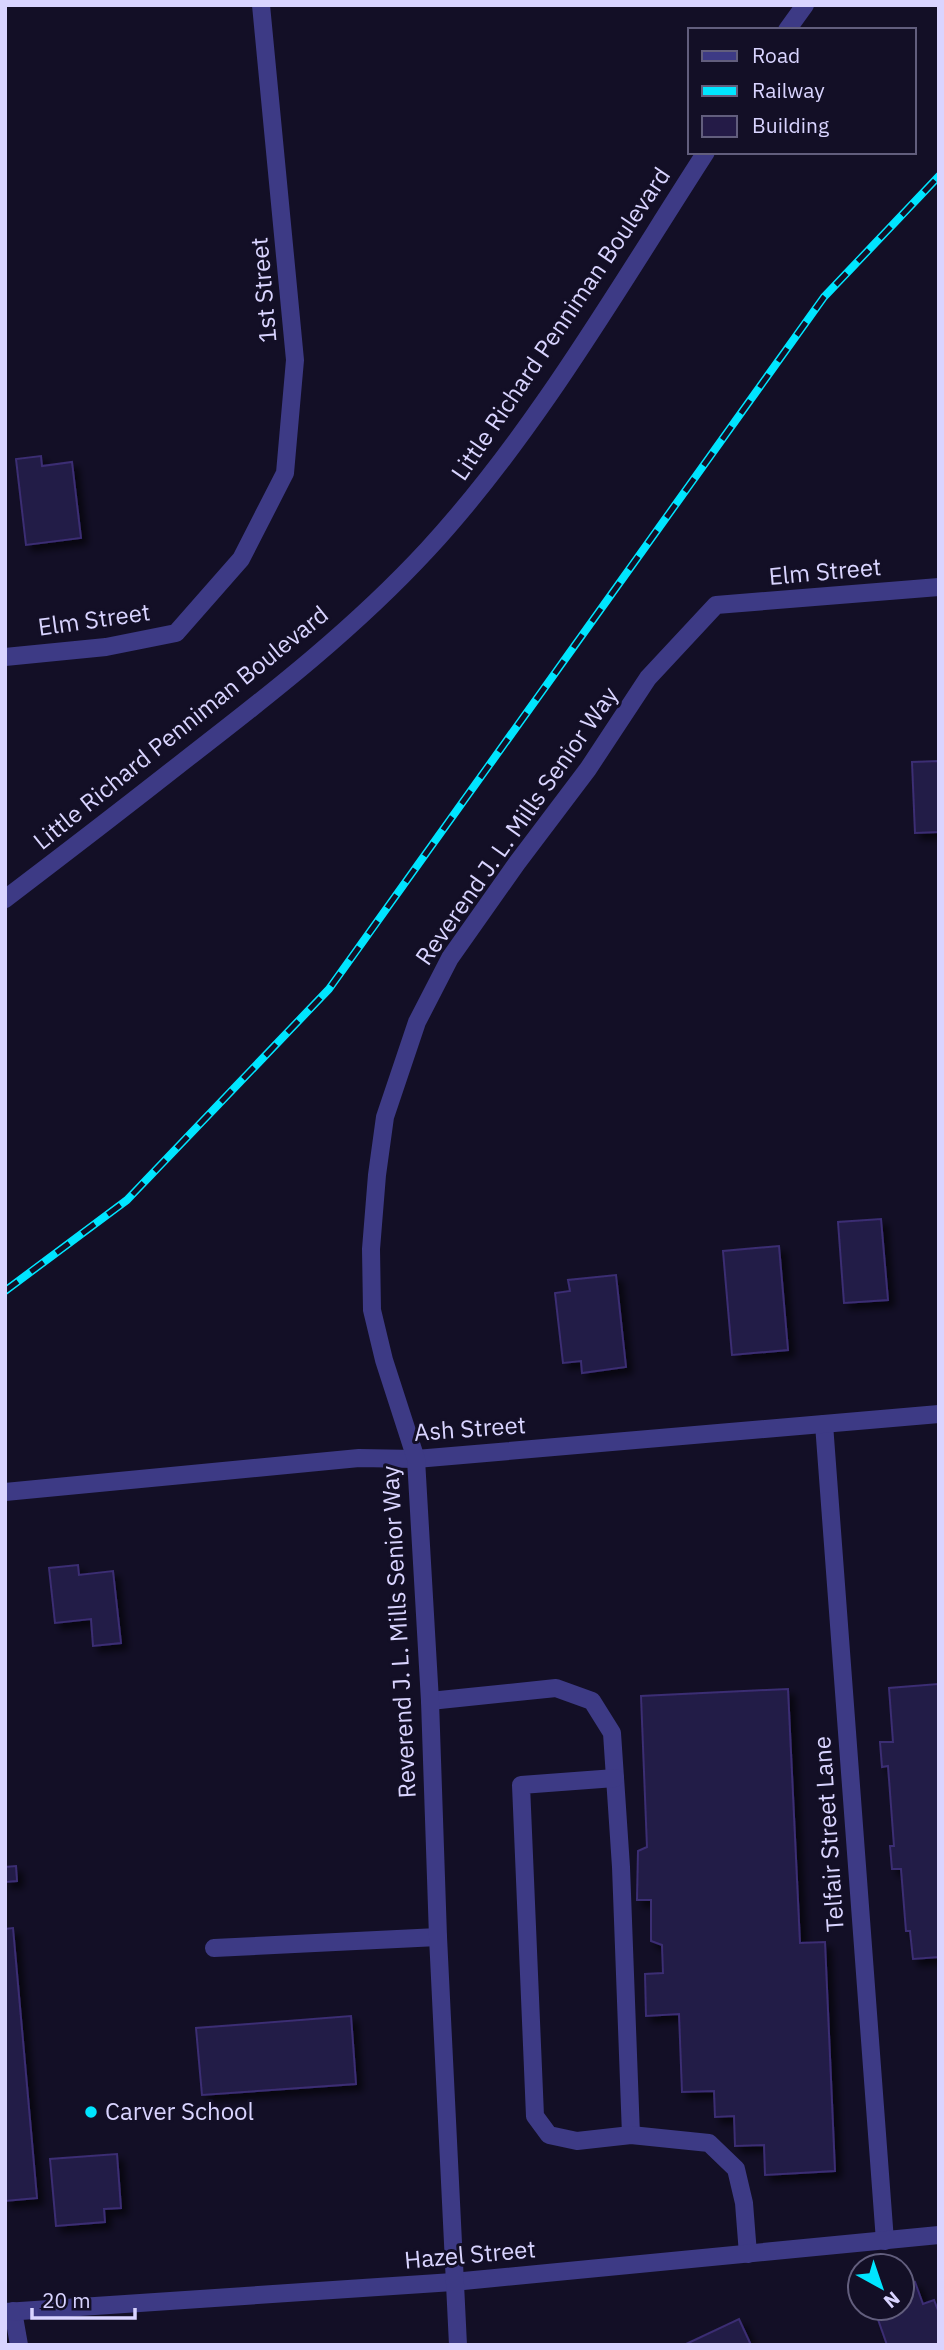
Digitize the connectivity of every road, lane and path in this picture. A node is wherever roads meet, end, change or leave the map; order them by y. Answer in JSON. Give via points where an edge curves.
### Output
{"nodes":[{"id":1,"x":261,"y":5,"type":"edge"},
{"id":2,"x":805,"y":5,"type":"edge"},
{"id":3,"x":788,"y":28,"type":"edge"},
{"id":4,"x":705,"y":154,"type":"edge"},
{"id":5,"x":241,"y":559,"type":"joint"},
{"id":6,"x":939,"y":587,"type":"edge"},
{"id":7,"x":716,"y":606,"type":"joint"},
{"id":8,"x":5,"y":657,"type":"edge"},
{"id":9,"x":5,"y":899,"type":"edge"},
{"id":10,"x":939,"y":1414,"type":"edge"},
{"id":11,"x":824,"y":1424,"type":"junction"},
{"id":12,"x":416,"y":1459,"type":"junction"},
{"id":13,"x":5,"y":1492,"type":"edge"},
{"id":14,"x":430,"y":1701,"type":"junction"},
{"id":15,"x":615,"y":1778,"type":"junction"},
{"id":16,"x":438,"y":1937,"type":"junction"},
{"id":17,"x":214,"y":1948,"type":"dead end"},
{"id":18,"x":631,"y":2135,"type":"junction"},
{"id":19,"x":939,"y":2235,"type":"edge"},
{"id":20,"x":885,"y":2241,"type":"junction"},
{"id":21,"x":748,"y":2254,"type":"junction"},
{"id":22,"x":453,"y":2282,"type":"junction"},
{"id":23,"x":9,"y":2311,"type":"edge"},
{"id":24,"x":19,"y":2345,"type":"edge"},
{"id":25,"x":458,"y":2345,"type":"edge"}],
"edges":[{"from":1,"to":5,"type":"street","name":"1st Street","via":[[295,360],[285,473]]},
{"from":2,"to":3,"type":"street"},
{"from":4,"to":9,"type":"street","name":"Little Richard Penniman Boulevard","via":[[552,390],[472,499],[426,551],[332,642],[255,707]]},
{"from":5,"to":8,"type":"street","name":"Elm Street","via":[[176,633],[106,647]]},
{"from":6,"to":7,"type":"street","name":"Elm Street"},
{"from":7,"to":12,"type":"street","name":"Reverend J. L. Mills Senior Way","via":[[648,678],[588,769],[450,958],[417,1022],[385,1117],[371,1249],[372,1310]]},
{"from":10,"to":11,"type":"street","name":"Ash Street"},
{"from":11,"to":12,"type":"street","name":"Ash Street"},
{"from":11,"to":20,"type":"street","name":"Telfair Street Lane"},
{"from":12,"to":13,"type":"street","name":"Ash Street","via":[[359,1458]]},
{"from":12,"to":14,"type":"street","name":"Reverend J. L. Mills Senior Way"},
{"from":14,"to":15,"type":"street","via":[[556,1688],[592,1700],[612,1733]]},
{"from":14,"to":16,"type":"street","name":"Reverend J. L. Mills Senior Way"},
{"from":15,"to":18,"type":"street"},
{"from":15,"to":18,"type":"street","via":[[521,1785],[535,2116],[549,2136],[577,2141]]},
{"from":16,"to":17,"type":"street"},
{"from":16,"to":22,"type":"street","name":"Reverend J. L. Mills Senior Way"},
{"from":18,"to":21,"type":"street","via":[[709,2143],[736,2169]]},
{"from":19,"to":20,"type":"street","name":"Hazel Street"},
{"from":20,"to":21,"type":"street","name":"Hazel Street"},
{"from":21,"to":22,"type":"street","name":"Hazel Street"},
{"from":22,"to":23,"type":"street","name":"Hazel Street"},
{"from":22,"to":25,"type":"street","name":"Reverend J. L. Mills Senior Way"},
{"from":23,"to":24,"type":"street"}]}
